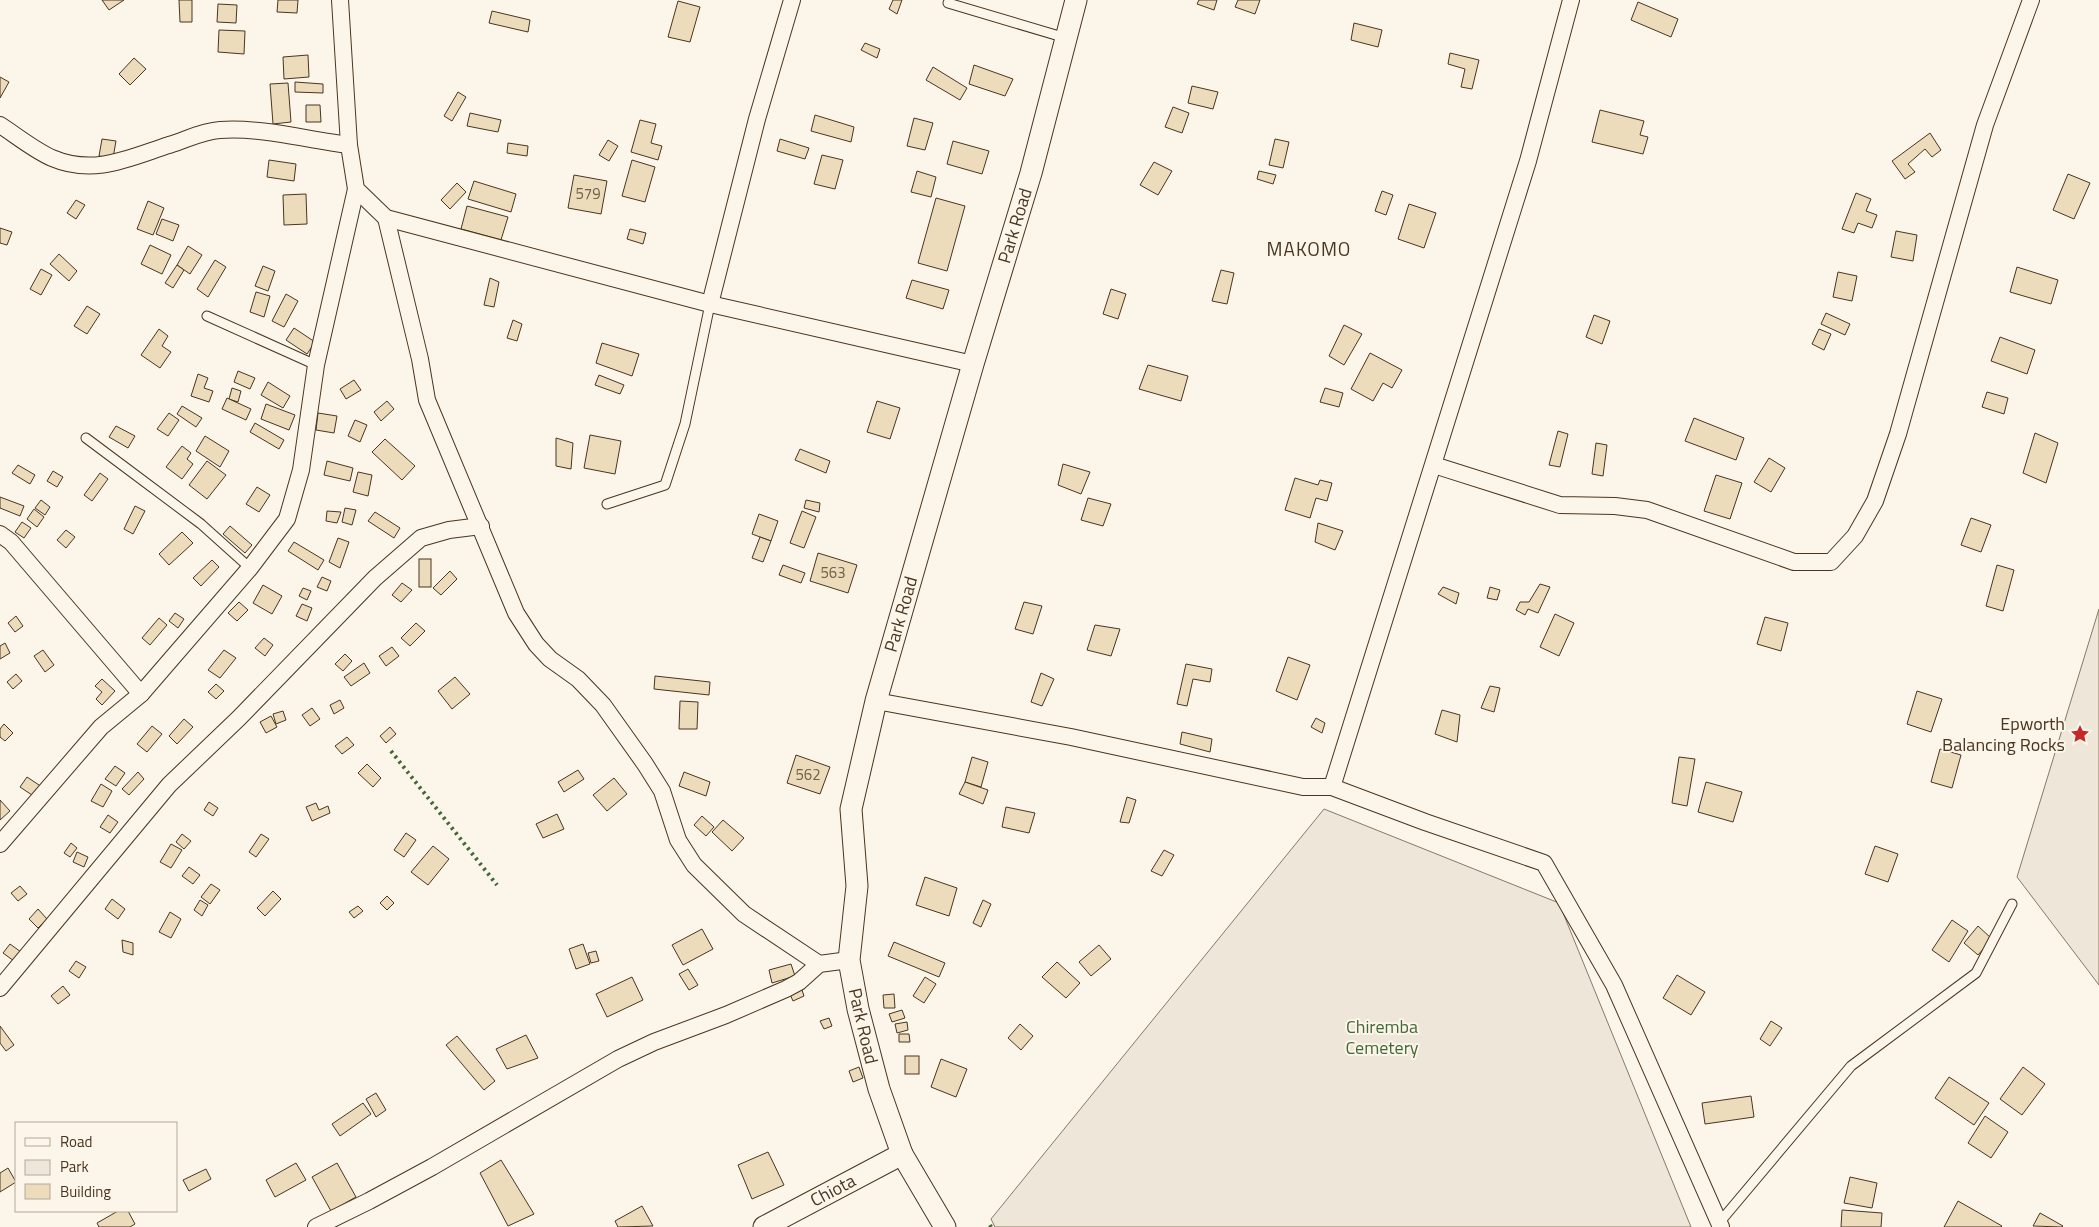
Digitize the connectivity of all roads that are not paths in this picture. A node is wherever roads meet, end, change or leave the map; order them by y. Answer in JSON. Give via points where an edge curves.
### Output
{"nodes":[{"id":1,"x":340,"y":0,"type":"edge"},
{"id":2,"x":792,"y":0,"type":"edge"},
{"id":3,"x":1076,"y":0,"type":"edge"},
{"id":4,"x":1571,"y":0,"type":"edge"},
{"id":5,"x":2031,"y":0,"type":"edge"},
{"id":6,"x":948,"y":3,"type":"dead end"},
{"id":7,"x":1066,"y":38,"type":"junction"},
{"id":8,"x":0,"y":125,"type":"edge"},
{"id":9,"x":349,"y":144,"type":"junction"},
{"id":10,"x":356,"y":189,"type":"junction"},
{"id":11,"x":386,"y":218,"type":"junction"},
{"id":12,"x":710,"y":304,"type":"junction"},
{"id":13,"x":207,"y":316,"type":"dead end"},
{"id":14,"x":973,"y":364,"type":"junction"},
{"id":15,"x":316,"y":365,"type":"junction"},
{"id":16,"x":86,"y":438,"type":"dead end"},
{"id":17,"x":1434,"y":465,"type":"junction"},
{"id":18,"x":607,"y":504,"type":"dead end"},
{"id":19,"x":481,"y":526,"type":"junction"},
{"id":20,"x":0,"y":534,"type":"edge"},
{"id":21,"x":250,"y":568,"type":"junction"},
{"id":22,"x":142,"y":694,"type":"junction"},
{"id":23,"x":876,"y":701,"type":"junction"},
{"id":24,"x":1332,"y":787,"type":"junction"},
{"id":25,"x":0,"y":844,"type":"edge"},
{"id":26,"x":2012,"y":904,"type":"dead end"},
{"id":27,"x":849,"y":960,"type":"junction"},
{"id":28,"x":819,"y":964,"type":"junction"},
{"id":29,"x":0,"y":988,"type":"edge"},
{"id":30,"x":902,"y":1154,"type":"junction"},
{"id":31,"x":1720,"y":1225,"type":"edge"},
{"id":32,"x":316,"y":1227,"type":"edge"},
{"id":33,"x":764,"y":1227,"type":"edge"},
{"id":34,"x":946,"y":1227,"type":"edge"}],
"edges":[{"from":1,"to":9,"type":"street"},
{"from":2,"to":12,"type":"street"},
{"from":3,"to":7,"type":"street","name":"Park Road"},
{"from":4,"to":17,"type":"street","via":[[1528,161]]},
{"from":5,"to":17,"type":"street","via":[[1985,125],[1898,434],[1875,501],[1855,536],[1831,562],[1794,562],[1647,510],[1550,503]]},
{"from":6,"to":7,"type":"lane"},
{"from":7,"to":14,"type":"street","name":"Park Road"},
{"from":8,"to":9,"type":"street","via":[[51,157],[92,167],[110,165],[218,130],[245,130]]},
{"from":9,"to":10,"type":"street"},
{"from":10,"to":11,"type":"street"},
{"from":10,"to":15,"type":"street"},
{"from":11,"to":12,"type":"street"},
{"from":11,"to":19,"type":"street","via":[[427,400]]},
{"from":12,"to":14,"type":"street"},
{"from":12,"to":18,"type":"lane","via":[[685,424],[665,485]]},
{"from":13,"to":15,"type":"lane"},
{"from":14,"to":23,"type":"street","name":"Park Road"},
{"from":15,"to":21,"type":"street","via":[[301,470],[287,519]]},
{"from":16,"to":21,"type":"lane","via":[[201,524]]},
{"from":17,"to":24,"type":"street"},
{"from":19,"to":28,"type":"street","via":[[516,613],[550,659],[578,679],[603,705],[645,764],[662,791],[678,840],[694,865],[744,914]]},
{"from":19,"to":29,"type":"street","via":[[421,538],[375,578],[169,785]]},
{"from":20,"to":22,"type":"street","via":[[11,542]]},
{"from":21,"to":22,"type":"street"},
{"from":22,"to":25,"type":"street","via":[[101,727]]},
{"from":23,"to":24,"type":"street","via":[[1071,737],[1303,787]]},
{"from":23,"to":27,"type":"street","name":"Park Road","via":[[851,809],[857,886]]},
{"from":24,"to":31,"type":"street","via":[[1544,862],[1614,985]]},
{"from":26,"to":31,"type":"lane","via":[[1976,973],[1851,1066]]},
{"from":27,"to":28,"type":"street"},
{"from":27,"to":30,"type":"street","name":"Park Road","via":[[879,1089]]},
{"from":28,"to":32,"type":"street","via":[[800,982],[786,989],[618,1059],[424,1171]]},
{"from":30,"to":33,"type":"street","name":"Chiota"},
{"from":30,"to":34,"type":"street","name":"Park Road"}]}
